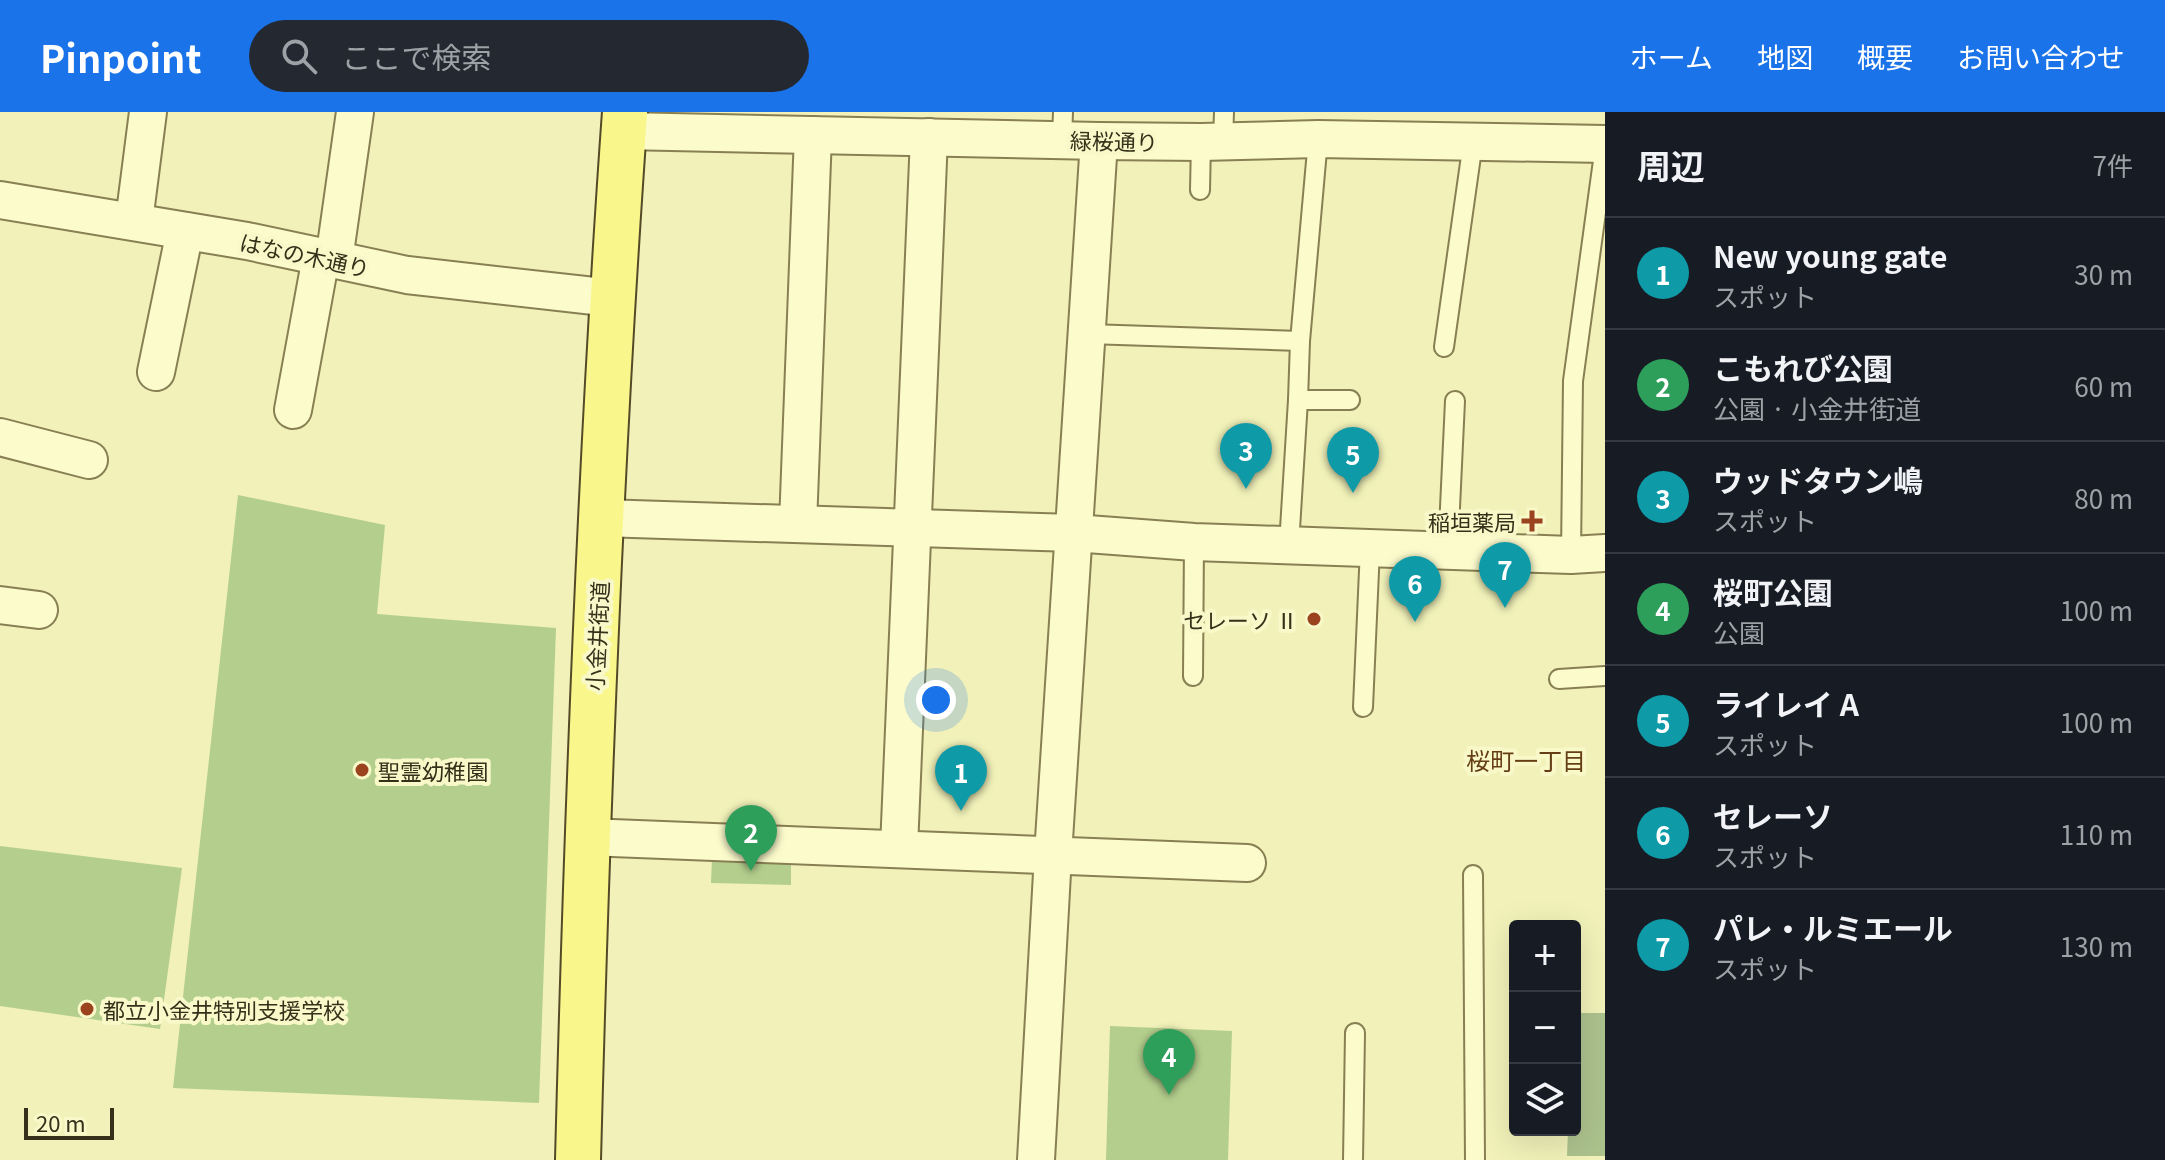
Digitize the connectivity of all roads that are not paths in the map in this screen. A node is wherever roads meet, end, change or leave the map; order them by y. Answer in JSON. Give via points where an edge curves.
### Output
{"nodes":[{"id":1,"x":148,"y":112,"type":"edge"},
{"id":2,"x":355,"y":112,"type":"edge"},
{"id":3,"x":624,"y":122,"type":"edge"},
{"id":4,"x":1062,"y":125,"type":"edge"},
{"id":5,"x":1216,"y":131,"type":"edge"},
{"id":6,"x":813,"y":135,"type":"junction"},
{"id":7,"x":929,"y":137,"type":"junction"},
{"id":8,"x":1318,"y":139,"type":"junction"},
{"id":9,"x":1099,"y":141,"type":"junction"},
{"id":10,"x":1473,"y":142,"type":"junction"},
{"id":11,"x":1605,"y":145,"type":"edge"},
{"id":12,"x":1200,"y":190,"type":"dead end"},
{"id":13,"x":0,"y":200,"type":"edge"},
{"id":14,"x":134,"y":221,"type":"junction"},
{"id":15,"x":185,"y":231,"type":"junction"},
{"id":16,"x":328,"y":258,"type":"junction"},
{"id":17,"x":612,"y":298,"type":"junction"},
{"id":18,"x":1088,"y":334,"type":"junction"},
{"id":19,"x":1300,"y":341,"type":"junction"},
{"id":20,"x":1444,"y":347,"type":"dead end"},
{"id":21,"x":156,"y":372,"type":"dead end"},
{"id":22,"x":1298,"y":400,"type":"junction"},
{"id":23,"x":1350,"y":400,"type":"dead end"},
{"id":24,"x":1455,"y":401,"type":"dead end"},
{"id":25,"x":293,"y":410,"type":"dead end"},
{"id":26,"x":0,"y":437,"type":"edge"},
{"id":27,"x":89,"y":460,"type":"dead end"},
{"id":28,"x":602,"y":518,"type":"junction"},
{"id":29,"x":798,"y":524,"type":"junction"},
{"id":30,"x":911,"y":529,"type":"junction"},
{"id":31,"x":1074,"y":533,"type":"junction"},
{"id":32,"x":1194,"y":542,"type":"junction"},
{"id":33,"x":1289,"y":545,"type":"junction"},
{"id":34,"x":1370,"y":548,"type":"junction"},
{"id":35,"x":1448,"y":550,"type":"junction"},
{"id":36,"x":1588,"y":554,"type":"edge"},
{"id":37,"x":0,"y":605,"type":"edge"},
{"id":38,"x":39,"y":610,"type":"dead end"},
{"id":39,"x":1193,"y":676,"type":"dead end"},
{"id":40,"x":1605,"y":676,"type":"edge"},
{"id":41,"x":1559,"y":679,"type":"dead end"},
{"id":42,"x":1363,"y":707,"type":"dead end"},
{"id":43,"x":587,"y":837,"type":"junction"},
{"id":44,"x":899,"y":848,"type":"junction"},
{"id":45,"x":1053,"y":855,"type":"junction"},
{"id":46,"x":1227,"y":868,"type":"dead end"},
{"id":47,"x":1473,"y":875,"type":"dead end"},
{"id":48,"x":1355,"y":1033,"type":"dead end"},
{"id":49,"x":578,"y":1160,"type":"edge"},
{"id":50,"x":1036,"y":1160,"type":"edge"},
{"id":51,"x":1353,"y":1160,"type":"edge"},
{"id":52,"x":1475,"y":1160,"type":"edge"}],
"edges":[{"from":1,"to":14,"type":"street"},
{"from":2,"to":16,"type":"street"},
{"from":3,"to":6,"type":"street","name":"緑桜通り"},
{"from":3,"to":17,"type":"main road","name":"小金井街道"},
{"from":4,"to":7,"type":"street","name":"緑桜通り"},
{"from":4,"to":9,"type":"street","name":"緑桜通り"},
{"from":5,"to":8,"type":"street","name":"緑桜通り"},
{"from":5,"to":9,"type":"street","name":"緑桜通り"},
{"from":5,"to":12,"type":"lane"},
{"from":6,"to":7,"type":"street","name":"緑桜通り","via":[[884,129]]},
{"from":6,"to":29,"type":"street"},
{"from":7,"to":30,"type":"street"},
{"from":8,"to":10,"type":"street","name":"緑桜通り"},
{"from":8,"to":19,"type":"lane"},
{"from":9,"to":18,"type":"street"},
{"from":10,"to":11,"type":"street","name":"緑桜通り"},
{"from":10,"to":20,"type":"lane"},
{"from":11,"to":36,"type":"lane","via":[[1573,381]]},
{"from":13,"to":14,"type":"street","name":"はなの木通り"},
{"from":14,"to":15,"type":"street","name":"はなの木通り"},
{"from":15,"to":16,"type":"street","name":"はなの木通り"},
{"from":15,"to":21,"type":"street"},
{"from":16,"to":17,"type":"street","name":"はなの木通り","via":[[407,275]]},
{"from":16,"to":25,"type":"street"},
{"from":17,"to":28,"type":"main road","name":"小金井街道"},
{"from":18,"to":19,"type":"lane"},
{"from":18,"to":31,"type":"street"},
{"from":19,"to":22,"type":"lane"},
{"from":22,"to":23,"type":"lane"},
{"from":22,"to":33,"type":"lane"},
{"from":24,"to":35,"type":"lane"},
{"from":26,"to":27,"type":"street"},
{"from":28,"to":29,"type":"street"},
{"from":28,"to":43,"type":"main road","name":"小金井街道"},
{"from":29,"to":30,"type":"street"},
{"from":30,"to":31,"type":"street"},
{"from":30,"to":44,"type":"street"},
{"from":31,"to":32,"type":"street"},
{"from":31,"to":45,"type":"street"},
{"from":32,"to":33,"type":"street"},
{"from":32,"to":39,"type":"lane"},
{"from":33,"to":34,"type":"street"},
{"from":34,"to":35,"type":"street"},
{"from":34,"to":42,"type":"lane"},
{"from":35,"to":36,"type":"street"},
{"from":37,"to":38,"type":"street"},
{"from":40,"to":41,"type":"lane"},
{"from":43,"to":44,"type":"street"},
{"from":43,"to":49,"type":"main road","name":"小金井街道"},
{"from":44,"to":45,"type":"street"},
{"from":45,"to":46,"type":"street"},
{"from":45,"to":50,"type":"street"},
{"from":47,"to":52,"type":"lane"},
{"from":48,"to":51,"type":"lane"}]}
